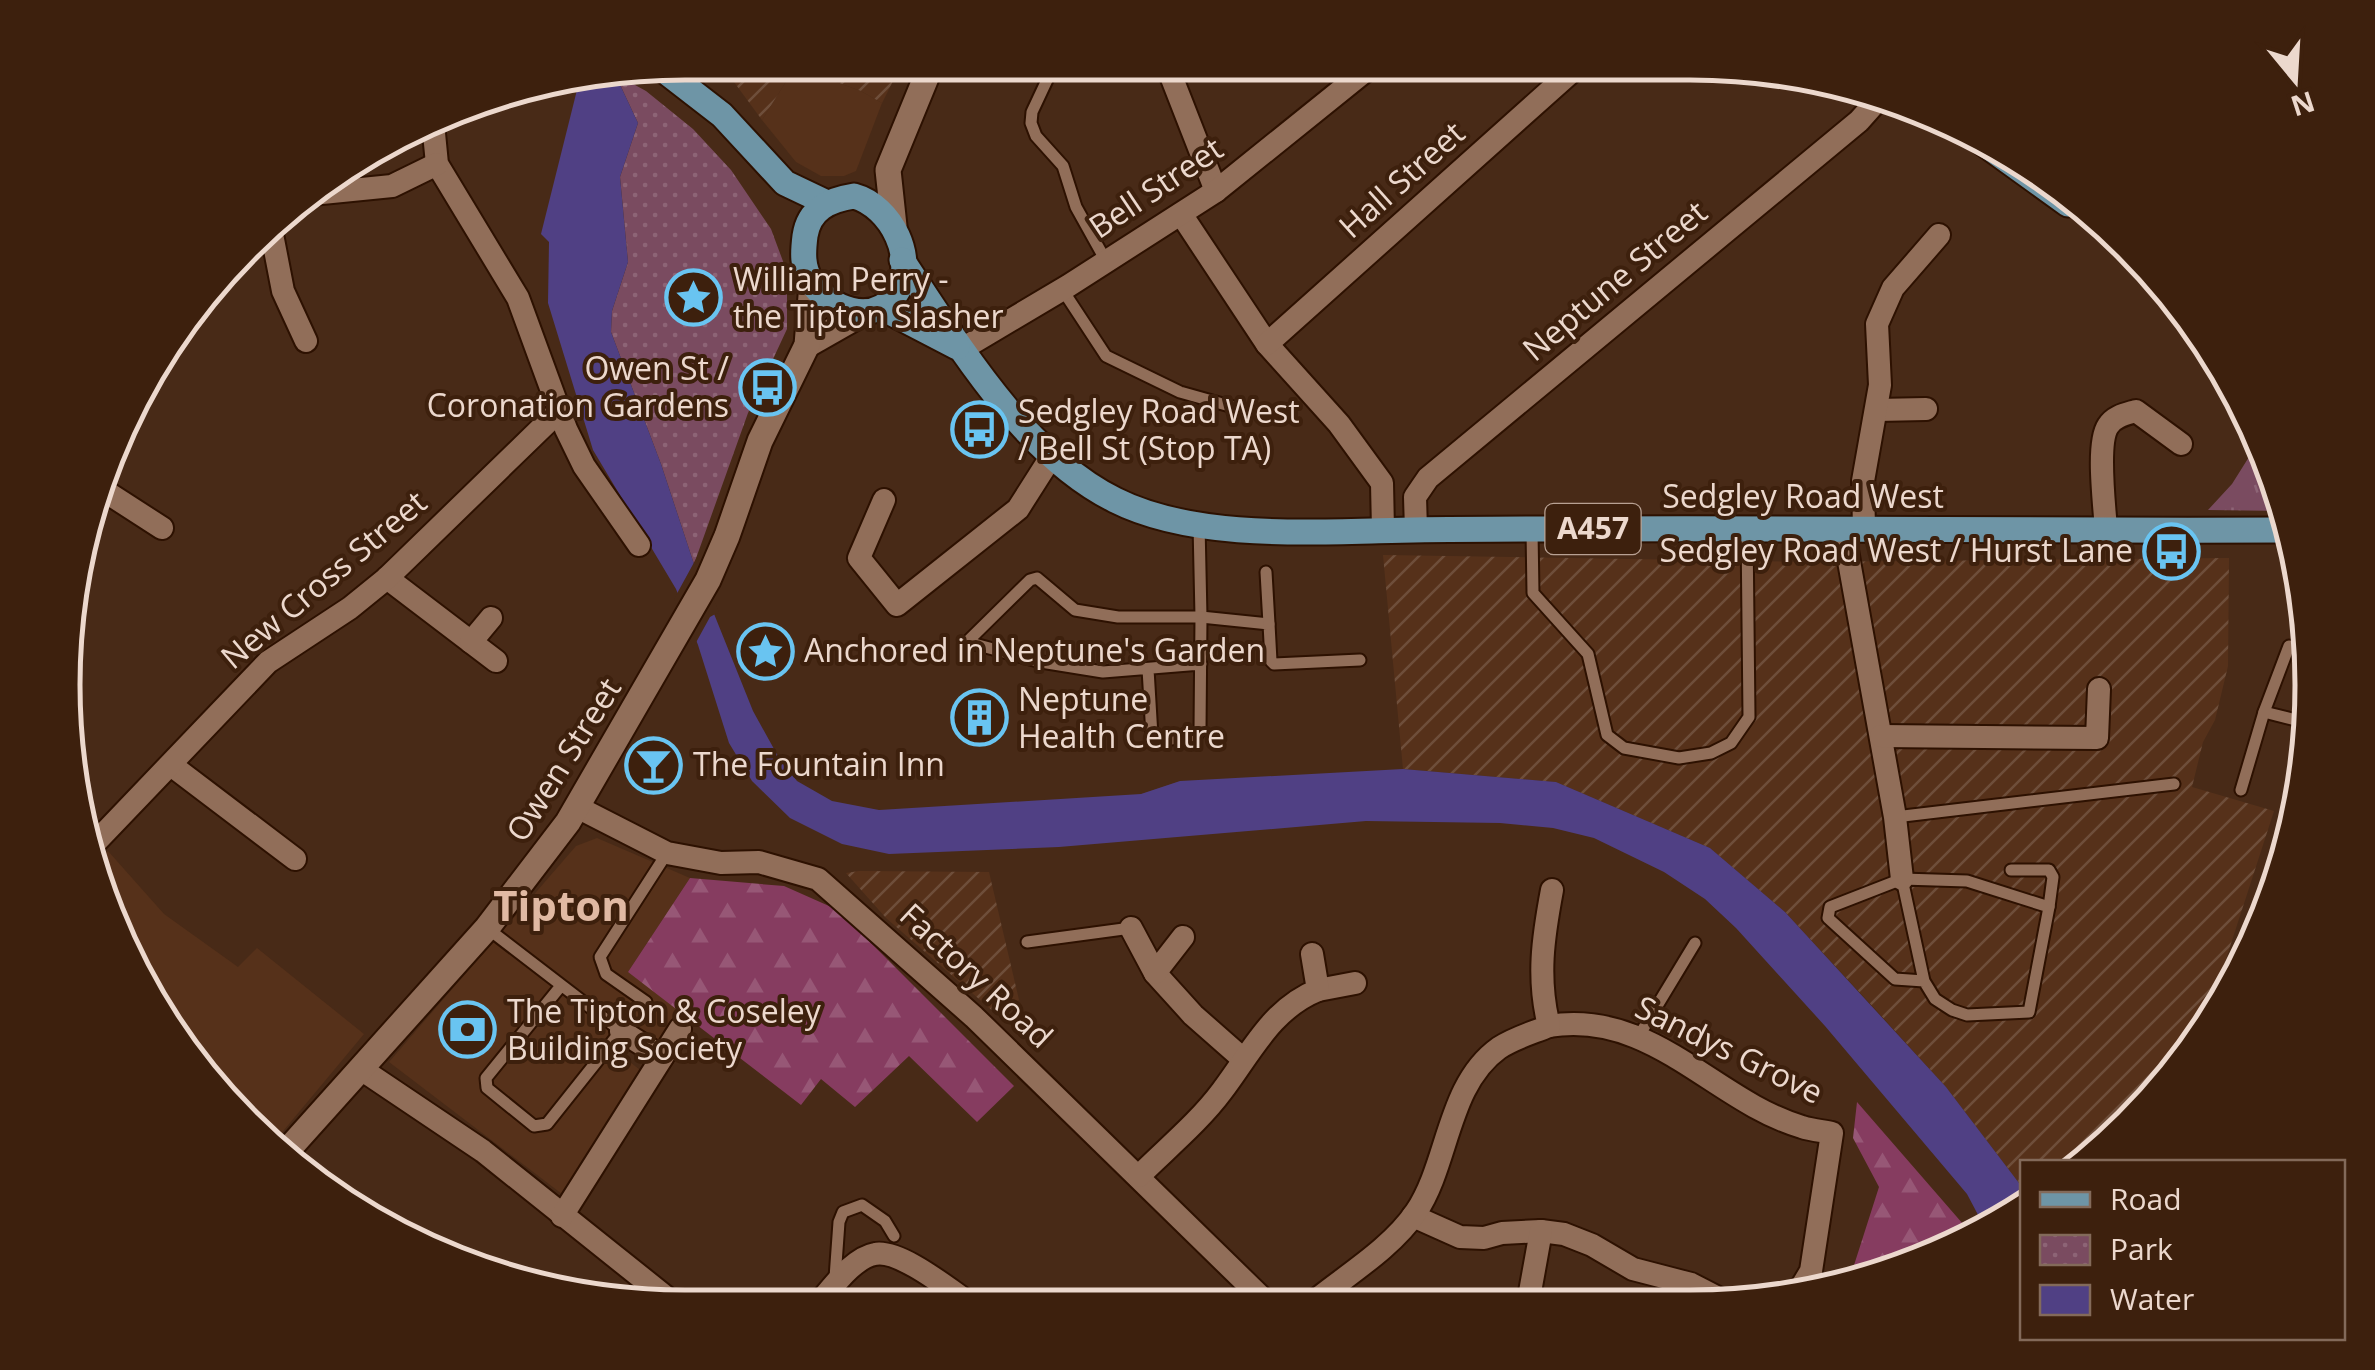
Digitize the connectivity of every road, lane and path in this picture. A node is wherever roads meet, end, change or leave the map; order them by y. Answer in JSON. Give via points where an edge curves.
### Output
{"nodes":[{"id":1,"x":678,"y":80,"type":"edge"},
{"id":2,"x":925,"y":80,"type":"edge"},
{"id":3,"x":1047,"y":80,"type":"edge"},
{"id":4,"x":1173,"y":80,"type":"edge"},
{"id":5,"x":1354,"y":80,"type":"edge"},
{"id":6,"x":1562,"y":80,"type":"edge"},
{"id":7,"x":1871,"y":108,"type":"edge"},
{"id":8,"x":434,"y":134,"type":"edge"},
{"id":9,"x":437,"y":164,"type":"junction"},
{"id":10,"x":888,"y":170,"type":"junction"},
{"id":11,"x":785,"y":182,"type":"junction"},
{"id":12,"x":1216,"y":191,"type":"junction"},
{"id":13,"x":336,"y":192,"type":"edge"},
{"id":14,"x":854,"y":196,"type":"junction"},
{"id":15,"x":828,"y":203,"type":"junction"},
{"id":16,"x":1181,"y":214,"type":"junction"},
{"id":17,"x":894,"y":226,"type":"junction"},
{"id":18,"x":1939,"y":235,"type":"dead end"},
{"id":19,"x":273,"y":242,"type":"edge"},
{"id":20,"x":803,"y":254,"type":"junction"},
{"id":21,"x":902,"y":260,"type":"junction"},
{"id":22,"x":1106,"y":261,"type":"junction"},
{"id":23,"x":812,"y":284,"type":"junction"},
{"id":24,"x":1062,"y":290,"type":"junction"},
{"id":25,"x":874,"y":310,"type":"junction"},
{"id":26,"x":306,"y":341,"type":"dead end"},
{"id":27,"x":1267,"y":344,"type":"junction"},
{"id":28,"x":807,"y":345,"type":"junction"},
{"id":29,"x":962,"y":349,"type":"junction"},
{"id":30,"x":1926,"y":409,"type":"dead end"},
{"id":31,"x":560,"y":410,"type":"junction"},
{"id":32,"x":1244,"y":410,"type":"dead end"},
{"id":33,"x":1877,"y":410,"type":"junction"},
{"id":34,"x":2182,"y":444,"type":"dead end"},
{"id":35,"x":1052,"y":456,"type":"junction"},
{"id":36,"x":111,"y":495,"type":"edge"},
{"id":37,"x":884,"y":500,"type":"dead end"},
{"id":38,"x":1200,"y":524,"type":"junction"},
{"id":39,"x":162,"y":528,"type":"dead end"},
{"id":40,"x":1747,"y":528,"type":"junction"},
{"id":41,"x":1854,"y":528,"type":"junction"},
{"id":42,"x":1532,"y":529,"type":"junction"},
{"id":43,"x":1383,"y":530,"type":"junction"},
{"id":44,"x":1416,"y":530,"type":"junction"},
{"id":45,"x":2274,"y":530,"type":"edge"},
{"id":46,"x":2106,"y":531,"type":"junction"},
{"id":47,"x":639,"y":546,"type":"dead end"},
{"id":48,"x":1266,"y":572,"type":"dead end"},
{"id":49,"x":386,"y":578,"type":"junction"},
{"id":50,"x":1201,"y":617,"type":"junction"},
{"id":51,"x":491,"y":618,"type":"dead end"},
{"id":52,"x":1268,"y":624,"type":"junction"},
{"id":53,"x":471,"y":642,"type":"junction"},
{"id":54,"x":2290,"y":646,"type":"dead end"},
{"id":55,"x":1360,"y":660,"type":"dead end"},
{"id":56,"x":496,"y":661,"type":"dead end"},
{"id":57,"x":1201,"y":664,"type":"junction"},
{"id":58,"x":1148,"y":669,"type":"junction"},
{"id":59,"x":2099,"y":690,"type":"dead end"},
{"id":60,"x":2264,"y":712,"type":"junction"},
{"id":61,"x":2294,"y":720,"type":"edge"},
{"id":62,"x":1881,"y":736,"type":"junction"},
{"id":63,"x":171,"y":764,"type":"junction"},
{"id":64,"x":2174,"y":784,"type":"dead end"},
{"id":65,"x":2241,"y":790,"type":"dead end"},
{"id":66,"x":577,"y":806,"type":"junction"},
{"id":67,"x":1895,"y":817,"type":"junction"},
{"id":68,"x":100,"y":838,"type":"edge"},
{"id":69,"x":667,"y":853,"type":"junction"},
{"id":70,"x":295,"y":859,"type":"dead end"},
{"id":71,"x":2011,"y":870,"type":"dead end"},
{"id":72,"x":1902,"y":879,"type":"junction"},
{"id":73,"x":1552,"y":890,"type":"dead end"},
{"id":74,"x":2049,"y":907,"type":"junction"},
{"id":75,"x":487,"y":928,"type":"junction"},
{"id":76,"x":1130,"y":928,"type":"joint"},
{"id":77,"x":1183,"y":937,"type":"dead end"},
{"id":78,"x":1028,"y":942,"type":"dead end"},
{"id":79,"x":1695,"y":944,"type":"dead end"},
{"id":80,"x":1312,"y":954,"type":"dead end"},
{"id":81,"x":1155,"y":973,"type":"junction"},
{"id":82,"x":1924,"y":981,"type":"junction"},
{"id":83,"x":1355,"y":984,"type":"dead end"},
{"id":84,"x":560,"y":986,"type":"junction"},
{"id":85,"x":1318,"y":990,"type":"junction"},
{"id":86,"x":646,"y":1002,"type":"dead end"},
{"id":87,"x":1549,"y":1026,"type":"junction"},
{"id":88,"x":680,"y":1029,"type":"dead end"},
{"id":89,"x":627,"y":1034,"type":"junction"},
{"id":90,"x":1637,"y":1038,"type":"junction"},
{"id":91,"x":662,"y":1057,"type":"junction"},
{"id":92,"x":1243,"y":1059,"type":"junction"},
{"id":93,"x":362,"y":1069,"type":"junction"},
{"id":94,"x":292,"y":1145,"type":"edge"},
{"id":95,"x":1139,"y":1176,"type":"junction"},
{"id":96,"x":562,"y":1216,"type":"junction"},
{"id":97,"x":1413,"y":1216,"type":"junction"},
{"id":98,"x":1542,"y":1231,"type":"junction"},
{"id":99,"x":894,"y":1236,"type":"dead end"},
{"id":100,"x":1807,"y":1278,"type":"edge"},
{"id":101,"x":834,"y":1287,"type":"junction"},
{"id":102,"x":656,"y":1289,"type":"edge"},
{"id":103,"x":831,"y":1290,"type":"edge"},
{"id":104,"x":933,"y":1290,"type":"edge"},
{"id":105,"x":1254,"y":1290,"type":"edge"},
{"id":106,"x":1329,"y":1290,"type":"edge"},
{"id":107,"x":1531,"y":1290,"type":"edge"},
{"id":108,"x":1702,"y":1290,"type":"edge"}],
"edges":[{"from":1,"to":11,"type":"main road","via":[[722,115]]},
{"from":2,"to":10,"type":"main road"},
{"from":3,"to":22,"type":"lane","via":[[1031,124],[1063,166],[1076,207]]},
{"from":4,"to":12,"type":"street"},
{"from":5,"to":12,"type":"street","name":"Bell Street"},
{"from":6,"to":27,"type":"street","name":"Hall Street"},
{"from":7,"to":44,"type":"street","name":"Neptune Street","via":[[1428,478],[1414,497]]},
{"from":8,"to":9,"type":"street"},
{"from":9,"to":13,"type":"street","via":[[392,186]]},
{"from":9,"to":31,"type":"street","via":[[518,298]]},
{"from":10,"to":14,"type":"main road"},
{"from":10,"to":17,"type":"main road"},
{"from":11,"to":15,"type":"main road"},
{"from":11,"to":20,"type":"main road"},
{"from":12,"to":16,"type":"street","name":"Bell Street"},
{"from":14,"to":15,"type":"main road"},
{"from":14,"to":17,"type":"main road","via":[[872,201]]},
{"from":15,"to":20,"type":"main road","via":[[807,225]]},
{"from":16,"to":22,"type":"street","name":"Bell Street"},
{"from":16,"to":27,"type":"street"},
{"from":17,"to":21,"type":"main road","number":"A457"},
{"from":18,"to":33,"type":"street","via":[[1882,307]]},
{"from":19,"to":26,"type":"street","via":[[283,291]]},
{"from":20,"to":23,"type":"main road"},
{"from":21,"to":25,"type":"main road","via":[[896,294]]},
{"from":21,"to":29,"type":"main road","name":"Sedgley Road West","number":"A457"},
{"from":22,"to":24,"type":"street","name":"Bell Street"},
{"from":23,"to":25,"type":"main road","number":"A457","via":[[843,308]]},
{"from":23,"to":28,"type":"main road"},
{"from":24,"to":29,"type":"street","name":"Bell Street"},
{"from":24,"to":32,"type":"lane","via":[[1106,356],[1180,392]]},
{"from":25,"to":28,"type":"main road"},
{"from":25,"to":29,"type":"main road","name":"Sedgley Road West","number":"A457"},
{"from":27,"to":43,"type":"street","via":[[1382,483]]},
{"from":28,"to":66,"type":"main road","name":"Owen Street","via":[[760,441],[708,580]]},
{"from":29,"to":35,"type":"main road","name":"Sedgley Road West","number":"A457"},
{"from":30,"to":33,"type":"street"},
{"from":31,"to":47,"type":"street","via":[[584,466]]},
{"from":31,"to":49,"type":"street","name":"New Cross Street"},
{"from":33,"to":41,"type":"street"},
{"from":34,"to":46,"type":"street","via":[[2136,412],[2108,426]]},
{"from":35,"to":37,"type":"street","via":[[1018,510],[897,604],[860,558]]},
{"from":35,"to":38,"type":"main road","name":"Sedgley Road West","number":"A457","via":[[1118,502]]},
{"from":36,"to":39,"type":"street"},
{"from":38,"to":43,"type":"main road","name":"Sedgley Road West","number":"A457","via":[[1289,532]]},
{"from":38,"to":50,"type":"lane"},
{"from":40,"to":41,"type":"main road","name":"Sedgley Road West","number":"A457"},
{"from":40,"to":42,"type":"main road","name":"Sedgley Road West","number":"A457"},
{"from":40,"to":42,"type":"lane","via":[[1749,716],[1730,742],[1679,758],[1624,748],[1607,736],[1588,654],[1532,593]]},
{"from":41,"to":46,"type":"main road","name":"Sedgley Road West","number":"A457"},
{"from":41,"to":62,"type":"street"},
{"from":42,"to":44,"type":"main road","name":"Sedgley Road West","number":"A457"},
{"from":43,"to":44,"type":"main road","name":"Sedgley Road West","number":"A457"},
{"from":45,"to":46,"type":"main road","name":"Sedgley Road West","number":"A457"},
{"from":48,"to":52,"type":"lane"},
{"from":49,"to":53,"type":"street"},
{"from":49,"to":63,"type":"street","name":"New Cross Street","via":[[268,662]]},
{"from":50,"to":52,"type":"lane"},
{"from":50,"to":57,"type":"lane"},
{"from":50,"to":58,"type":"lane","via":[[1075,610],[1037,578],[967,642],[1088,670]]},
{"from":51,"to":53,"type":"street"},
{"from":52,"to":55,"type":"lane","via":[[1274,664]]},
{"from":53,"to":56,"type":"street"},
{"from":54,"to":60,"type":"lane"},
{"from":57,"to":58,"type":"lane"},
{"from":57,"to":58,"type":"lane","via":[[1200,730],[1192,738],[1152,736]]},
{"from":59,"to":62,"type":"street","via":[[2096,738]]},
{"from":60,"to":61,"type":"lane"},
{"from":60,"to":65,"type":"lane"},
{"from":62,"to":67,"type":"street"},
{"from":63,"to":68,"type":"street","name":"New Cross Street"},
{"from":63,"to":70,"type":"street"},
{"from":64,"to":67,"type":"lane"},
{"from":66,"to":69,"type":"street","name":"Factory Road"},
{"from":66,"to":75,"type":"main road","name":"Owen Street"},
{"from":67,"to":72,"type":"street"},
{"from":69,"to":86,"type":"lane","via":[[600,957],[606,974]]},
{"from":69,"to":95,"type":"street","name":"Factory Road","via":[[759,862],[818,879]]},
{"from":71,"to":74,"type":"lane","via":[[2049,870]]},
{"from":72,"to":74,"type":"lane","via":[[1967,881]]},
{"from":72,"to":82,"type":"lane"},
{"from":72,"to":82,"type":"lane","via":[[1830,907],[1828,918],[1895,979]]},
{"from":73,"to":87,"type":"street","via":[[1540,951]]},
{"from":74,"to":82,"type":"lane","via":[[2029,1012],[1968,1015],[1935,999]]},
{"from":75,"to":84,"type":"lane"},
{"from":75,"to":93,"type":"main road","name":"Owen Street"},
{"from":76,"to":78,"type":"lane"},
{"from":76,"to":81,"type":"street"},
{"from":77,"to":81,"type":"street"},
{"from":79,"to":90,"type":"lane"},
{"from":80,"to":85,"type":"street"},
{"from":81,"to":92,"type":"street"},
{"from":83,"to":85,"type":"street"},
{"from":84,"to":89,"type":"lane"},
{"from":84,"to":89,"type":"lane","via":[[486,1078],[487,1088],[534,1126],[547,1124]]},
{"from":85,"to":92,"type":"street","via":[[1283,1010]]},
{"from":87,"to":90,"type":"street","name":"Sandys Grove","via":[[1590,1025]]},
{"from":87,"to":97,"type":"street","via":[[1497,1049],[1473,1078]]},
{"from":88,"to":91,"type":"street"},
{"from":89,"to":91,"type":"street"},
{"from":90,"to":100,"type":"street","name":"Sandys Grove","via":[[1766,1112],[1832,1132]]},
{"from":91,"to":96,"type":"street"},
{"from":92,"to":95,"type":"street","via":[[1221,1093]]},
{"from":93,"to":94,"type":"main road","name":"Owen Street"},
{"from":93,"to":96,"type":"street"},
{"from":95,"to":105,"type":"street","name":"Factory Road"},
{"from":96,"to":102,"type":"street"},
{"from":97,"to":98,"type":"street","via":[[1460,1236]]},
{"from":97,"to":106,"type":"street"},
{"from":98,"to":107,"type":"street"},
{"from":98,"to":108,"type":"street"},
{"from":99,"to":101,"type":"lane","via":[[875,1211],[862,1205],[843,1212]]},
{"from":101,"to":103,"type":"street"},
{"from":101,"to":104,"type":"street","via":[[873,1254],[893,1254]]}]}
